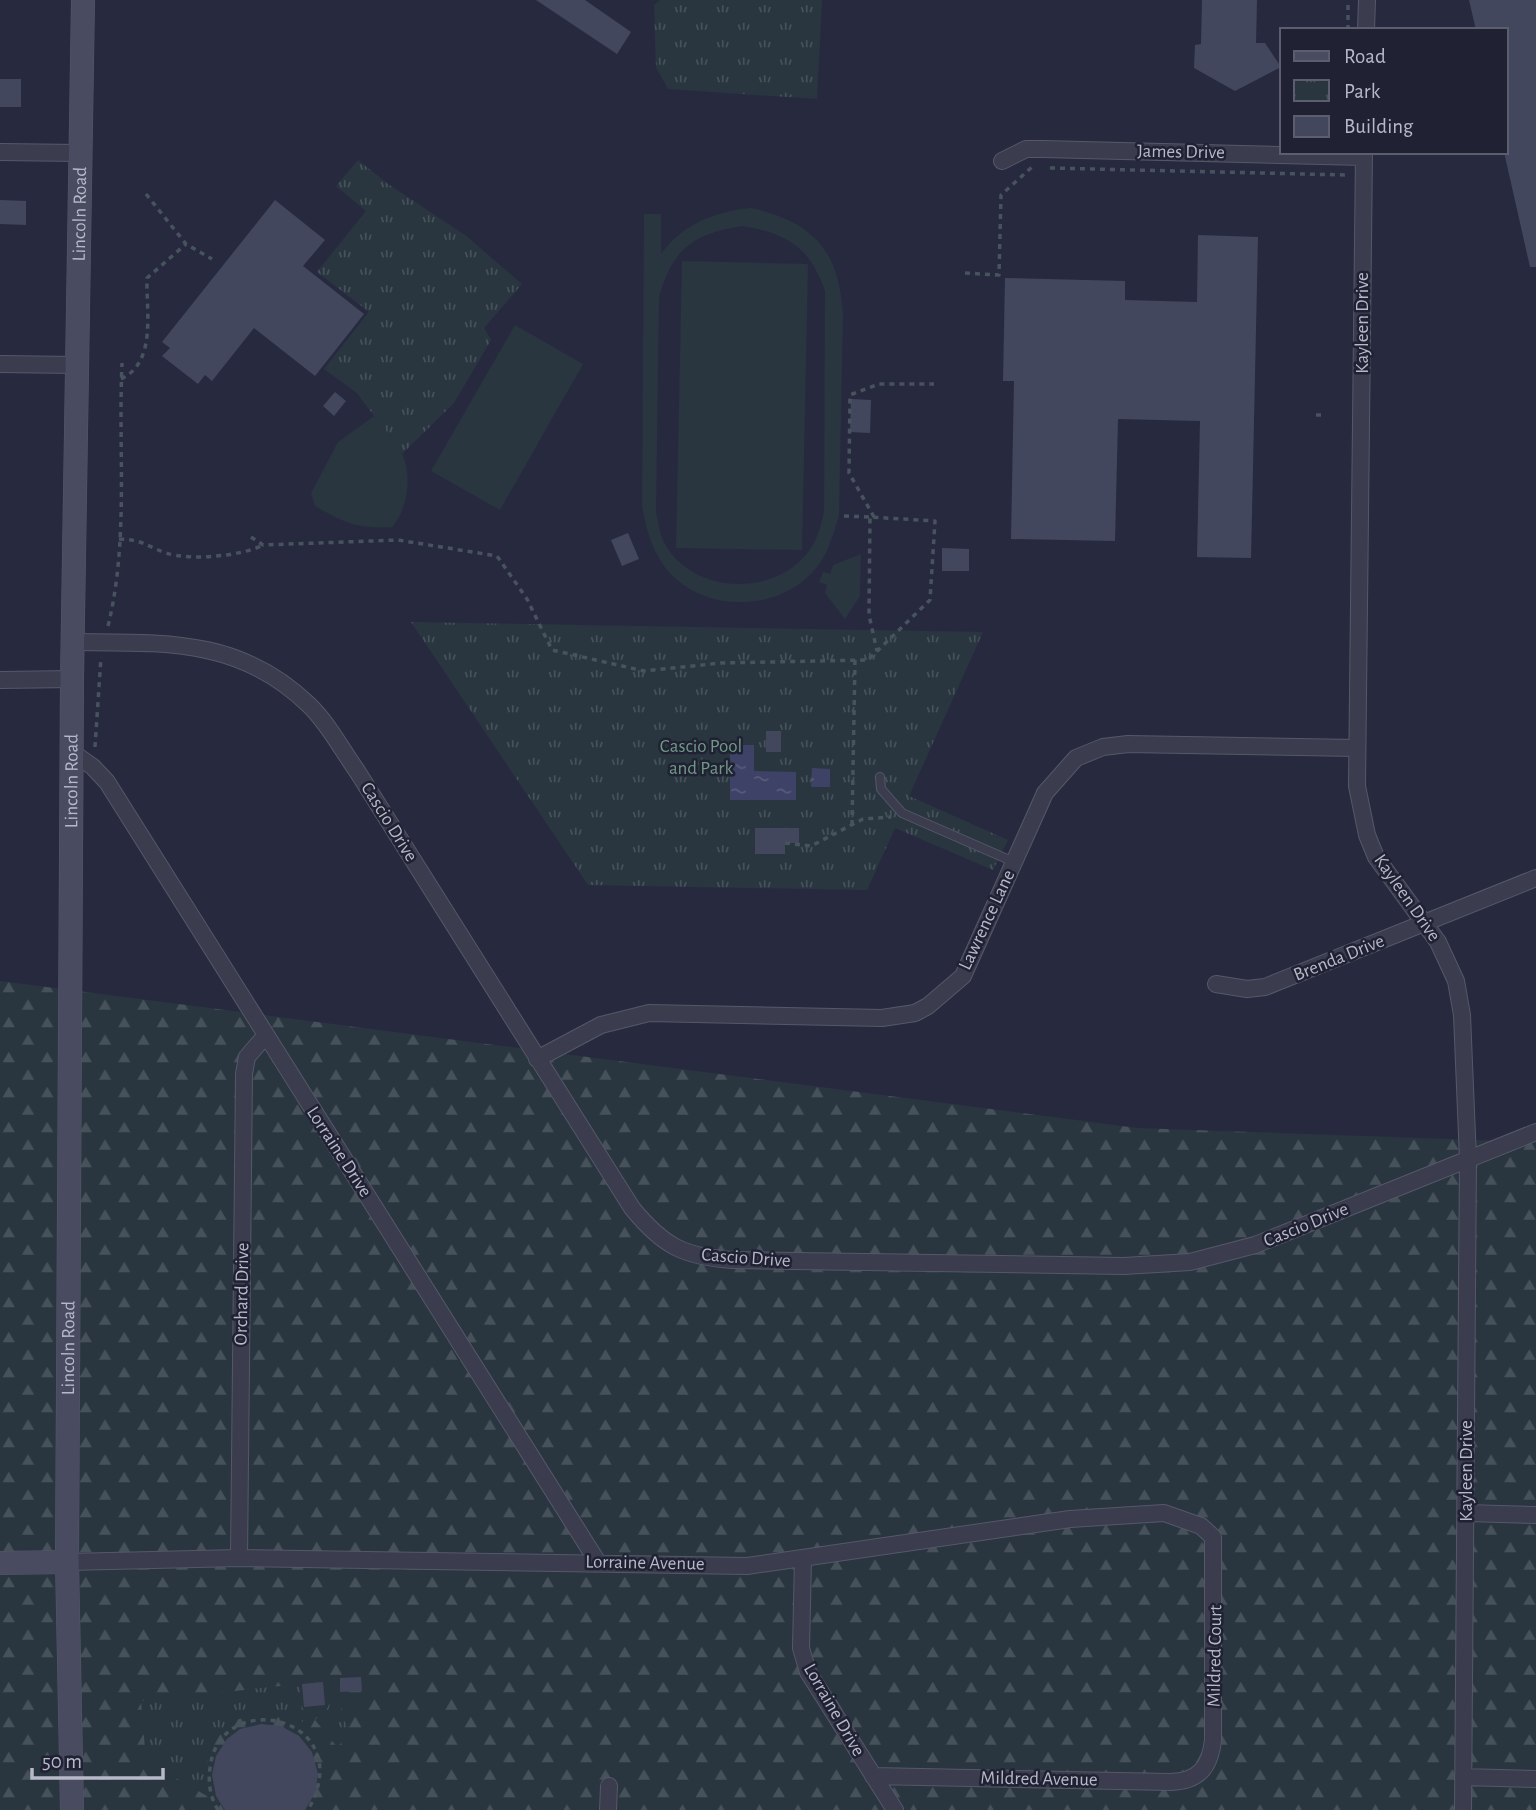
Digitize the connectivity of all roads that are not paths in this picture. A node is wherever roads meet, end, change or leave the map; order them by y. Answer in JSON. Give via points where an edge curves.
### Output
{"nodes":[{"id":1,"x":83,"y":0,"type":"edge"},
{"id":2,"x":1367,"y":0,"type":"edge"},
{"id":3,"x":1366,"y":28,"type":"edge"},
{"id":4,"x":0,"y":152,"type":"edge"},
{"id":5,"x":80,"y":153,"type":"junction"},
{"id":6,"x":1364,"y":155,"type":"edge"},
{"id":7,"x":1002,"y":161,"type":"dead end"},
{"id":8,"x":0,"y":364,"type":"edge"},
{"id":9,"x":76,"y":365,"type":"junction"},
{"id":10,"x":72,"y":642,"type":"junction"},
{"id":11,"x":72,"y":679,"type":"junction"},
{"id":12,"x":0,"y":680,"type":"edge"},
{"id":13,"x":1356,"y":748,"type":"junction"},
{"id":14,"x":72,"y":751,"type":"junction"},
{"id":15,"x":880,"y":777,"type":"dead end"},
{"id":16,"x":1014,"y":862,"type":"junction"},
{"id":17,"x":1536,"y":878,"type":"edge"},
{"id":18,"x":1423,"y":923,"type":"junction"},
{"id":19,"x":1216,"y":984,"type":"dead end"},
{"id":20,"x":265,"y":1036,"type":"junction"},
{"id":21,"x":537,"y":1059,"type":"junction"},
{"id":22,"x":1536,"y":1132,"type":"edge"},
{"id":23,"x":1468,"y":1159,"type":"junction"},
{"id":24,"x":1466,"y":1513,"type":"junction"},
{"id":25,"x":1536,"y":1515,"type":"edge"},
{"id":26,"x":1213,"y":1537,"type":"joint"},
{"id":27,"x":239,"y":1558,"type":"junction"},
{"id":28,"x":803,"y":1559,"type":"junction"},
{"id":29,"x":597,"y":1561,"type":"junction"},
{"id":30,"x":67,"y":1562,"type":"junction"},
{"id":31,"x":0,"y":1563,"type":"edge"},
{"id":32,"x":1203,"y":1772,"type":"joint"},
{"id":33,"x":873,"y":1776,"type":"junction"},
{"id":34,"x":1463,"y":1777,"type":"junction"},
{"id":35,"x":1536,"y":1779,"type":"edge"},
{"id":36,"x":609,"y":1786,"type":"dead end"},
{"id":37,"x":72,"y":1810,"type":"edge"},
{"id":38,"x":608,"y":1810,"type":"edge"},
{"id":39,"x":895,"y":1810,"type":"edge"},
{"id":40,"x":1463,"y":1810,"type":"edge"}],
"edges":[{"from":1,"to":5,"type":"main road","name":"Lincoln Road"},
{"from":2,"to":3,"type":"street"},
{"from":4,"to":5,"type":"street"},
{"from":5,"to":9,"type":"main road","name":"Lincoln Road"},
{"from":6,"to":7,"type":"street","name":"James Drive","via":[[1026,149]]},
{"from":6,"to":13,"type":"street","name":"Kayleen Drive"},
{"from":8,"to":9,"type":"street"},
{"from":9,"to":10,"type":"main road","name":"Lincoln Road"},
{"from":10,"to":11,"type":"main road","name":"Lincoln Road"},
{"from":10,"to":21,"type":"street","name":"Cascio Drive","via":[[204,647],[243,660],[311,707],[357,771]]},
{"from":11,"to":12,"type":"street"},
{"from":11,"to":14,"type":"main road","name":"Lincoln Road"},
{"from":13,"to":16,"type":"street","name":"Lawrence Lane","via":[[1128,744],[1088,751],[1054,780]]},
{"from":13,"to":18,"type":"street","name":"Kayleen Drive","via":[[1357,786],[1367,835],[1385,873]]},
{"from":14,"to":20,"type":"street","name":"Lorraine Drive","via":[[107,782]]},
{"from":14,"to":30,"type":"main road","name":"Lincoln Road"},
{"from":15,"to":16,"type":"lane","via":[[881,789],[902,813]]},
{"from":16,"to":21,"type":"street","name":"Lawrence Lane","via":[[962,976],[943,996],[915,1013],[881,1018],[649,1013],[601,1025]]},
{"from":17,"to":18,"type":"street","name":"Brenda Drive"},
{"from":18,"to":19,"type":"street","name":"Brenda Drive","via":[[1265,986],[1247,989]]},
{"from":18,"to":23,"type":"street","name":"Kayleen Drive","via":[[1446,958],[1459,996]]},
{"from":20,"to":27,"type":"street","name":"Orchard Drive","via":[[247,1057],[244,1074]]},
{"from":20,"to":29,"type":"street","name":"Lorraine Drive"},
{"from":21,"to":23,"type":"street","name":"Cascio Drive","via":[[646,1225],[680,1251],[705,1258],[1124,1266],[1190,1262],[1255,1245]]},
{"from":22,"to":23,"type":"street","name":"Cascio Drive"},
{"from":23,"to":24,"type":"street","name":"Kayleen Drive"},
{"from":24,"to":25,"type":"street"},
{"from":24,"to":34,"type":"street","name":"Kayleen Drive"},
{"from":26,"to":28,"type":"street","name":"Lorraine Avenue","via":[[1201,1526],[1164,1514],[1105,1515]]},
{"from":26,"to":32,"type":"street","name":"Mildred Court","via":[[1213,1740]]},
{"from":27,"to":29,"type":"street","name":"Lorraine Avenue"},
{"from":27,"to":30,"type":"street","name":"Lorraine Avenue"},
{"from":28,"to":29,"type":"street","name":"Lorraine Avenue","via":[[747,1566]]},
{"from":28,"to":33,"type":"street","name":"Lorraine Drive","via":[[802,1648],[808,1672]]},
{"from":30,"to":31,"type":"main road"},
{"from":30,"to":37,"type":"main road","name":"Lincoln Road"},
{"from":32,"to":33,"type":"street","name":"Mildred Avenue","via":[[1188,1781],[1171,1782]]},
{"from":33,"to":39,"type":"street","name":"Lorraine Drive"},
{"from":34,"to":35,"type":"street"},
{"from":34,"to":40,"type":"street","name":"Kayleen Drive"},
{"from":36,"to":38,"type":"street"}]}
